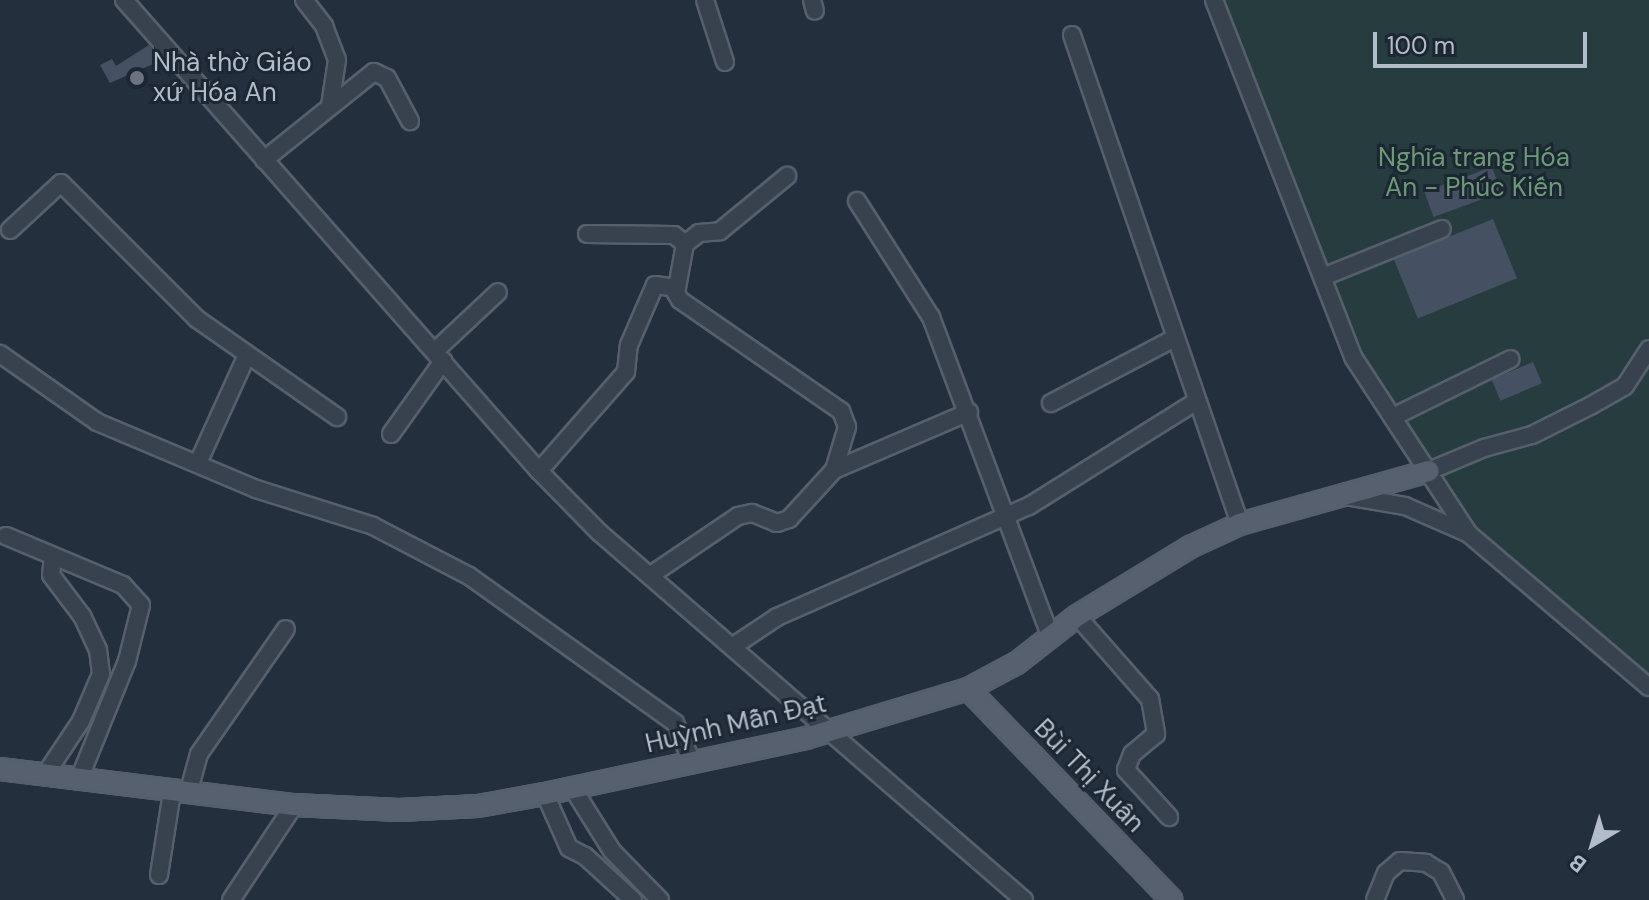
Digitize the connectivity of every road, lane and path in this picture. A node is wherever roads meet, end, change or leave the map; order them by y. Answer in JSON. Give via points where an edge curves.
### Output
{"nodes":[{"id":1,"x":124,"y":0,"type":"edge"},
{"id":2,"x":304,"y":0,"type":"edge"},
{"id":3,"x":705,"y":0,"type":"edge"},
{"id":4,"x":1214,"y":0,"type":"edge"},
{"id":5,"x":1072,"y":35,"type":"dead end"},
{"id":6,"x":725,"y":62,"type":"dead end"},
{"id":7,"x":329,"y":108,"type":"junction"},
{"id":8,"x":410,"y":121,"type":"dead end"},
{"id":9,"x":264,"y":160,"type":"junction"},
{"id":10,"x":787,"y":176,"type":"dead end"},
{"id":11,"x":857,"y":201,"type":"dead end"},
{"id":12,"x":1442,"y":229,"type":"dead end"},
{"id":13,"x":10,"y":230,"type":"dead end"},
{"id":14,"x":587,"y":234,"type":"dead end"},
{"id":15,"x":685,"y":244,"type":"junction"},
{"id":16,"x":1323,"y":277,"type":"junction"},
{"id":17,"x":676,"y":288,"type":"junction"},
{"id":18,"x":498,"y":292,"type":"dead end"},
{"id":19,"x":1175,"y":338,"type":"junction"},
{"id":20,"x":1649,"y":349,"type":"edge"},
{"id":21,"x":0,"y":354,"type":"edge"},
{"id":22,"x":439,"y":356,"type":"junction"},
{"id":23,"x":246,"y":357,"type":"junction"},
{"id":24,"x":1511,"y":359,"type":"dead end"},
{"id":25,"x":1197,"y":401,"type":"junction"},
{"id":26,"x":1051,"y":403,"type":"dead end"},
{"id":27,"x":969,"y":412,"type":"junction"},
{"id":28,"x":337,"y":417,"type":"dead end"},
{"id":29,"x":1393,"y":417,"type":"junction"},
{"id":30,"x":391,"y":434,"type":"dead end"},
{"id":31,"x":198,"y":463,"type":"junction"},
{"id":32,"x":834,"y":470,"type":"junction"},
{"id":33,"x":539,"y":471,"type":"junction"},
{"id":34,"x":1429,"y":471,"type":"junction"},
{"id":35,"x":1343,"y":495,"type":"junction"},
{"id":36,"x":1006,"y":513,"type":"junction"},
{"id":37,"x":1240,"y":524,"type":"junction"},
{"id":38,"x":1469,"y":534,"type":"junction"},
{"id":39,"x":6,"y":536,"type":"dead end"},
{"id":40,"x":53,"y":556,"type":"junction"},
{"id":41,"x":651,"y":575,"type":"junction"},
{"id":42,"x":1077,"y":616,"type":"junction"},
{"id":43,"x":286,"y":629,"type":"dead end"},
{"id":44,"x":1050,"y":636,"type":"junction"},
{"id":45,"x":732,"y":647,"type":"junction"},
{"id":46,"x":1649,"y":687,"type":"edge"},
{"id":47,"x":968,"y":689,"type":"junction"},
{"id":48,"x":826,"y":731,"type":"junction"},
{"id":49,"x":692,"y":762,"type":"junction"},
{"id":50,"x":0,"y":769,"type":"edge"},
{"id":51,"x":45,"y":775,"type":"junction"},
{"id":52,"x":79,"y":779,"type":"junction"},
{"id":53,"x":572,"y":787,"type":"junction"},
{"id":54,"x":180,"y":793,"type":"junction"},
{"id":55,"x":545,"y":794,"type":"junction"},
{"id":56,"x":294,"y":805,"type":"junction"},
{"id":57,"x":1169,"y":817,"type":"dead end"},
{"id":58,"x":159,"y":875,"type":"dead end"},
{"id":59,"x":661,"y":899,"type":"edge"},
{"id":60,"x":231,"y":900,"type":"edge"},
{"id":61,"x":633,"y":900,"type":"edge"},
{"id":62,"x":1024,"y":900,"type":"edge"},
{"id":63,"x":1172,"y":900,"type":"edge"},
{"id":64,"x":1375,"y":900,"type":"edge"},
{"id":65,"x":1455,"y":900,"type":"edge"}],
"edges":[{"from":1,"to":9,"type":"street"},
{"from":2,"to":7,"type":"street","via":[[324,26],[337,60]]},
{"from":3,"to":6,"type":"street"},
{"from":4,"to":16,"type":"street"},
{"from":5,"to":19,"type":"street"},
{"from":7,"to":8,"type":"street","via":[[381,72]]},
{"from":7,"to":9,"type":"street"},
{"from":9,"to":22,"type":"street"},
{"from":10,"to":15,"type":"street","via":[[720,231],[699,233]]},
{"from":11,"to":27,"type":"street","via":[[931,317]]},
{"from":12,"to":16,"type":"street"},
{"from":13,"to":23,"type":"street","via":[[61,183],[197,319]]},
{"from":14,"to":15,"type":"street","via":[[674,235]]},
{"from":15,"to":17,"type":"street"},
{"from":16,"to":29,"type":"street","via":[[1353,357]]},
{"from":17,"to":32,"type":"street","via":[[680,300],[841,411],[847,435]]},
{"from":17,"to":33,"type":"street","via":[[655,285],[629,345],[626,372]]},
{"from":18,"to":22,"type":"street"},
{"from":19,"to":25,"type":"street"},
{"from":19,"to":26,"type":"street"},
{"from":20,"to":34,"type":"street","via":[[1625,386],[1590,406],[1532,435]]},
{"from":21,"to":31,"type":"street","via":[[97,422]]},
{"from":22,"to":30,"type":"street"},
{"from":22,"to":33,"type":"street"},
{"from":23,"to":28,"type":"street"},
{"from":23,"to":31,"type":"street"},
{"from":24,"to":29,"type":"street"},
{"from":25,"to":36,"type":"street","via":[[1029,506]]},
{"from":25,"to":37,"type":"street"},
{"from":27,"to":32,"type":"street"},
{"from":27,"to":36,"type":"street"},
{"from":29,"to":34,"type":"street"},
{"from":31,"to":49,"type":"street","via":[[256,489],[373,526],[469,576],[675,723]]},
{"from":32,"to":41,"type":"street","via":[[782,524],[752,513],[738,516]]},
{"from":33,"to":41,"type":"street"},
{"from":34,"to":35,"type":"main road","name":"Huỳnh Mẫn Đạt"},
{"from":34,"to":38,"type":"street"},
{"from":35,"to":37,"type":"main road","name":"Huỳnh Mẫn Đạt"},
{"from":35,"to":38,"type":"street","via":[[1405,506]]},
{"from":36,"to":44,"type":"street"},
{"from":36,"to":45,"type":"street","via":[[777,617]]},
{"from":37,"to":42,"type":"main road","name":"Huỳnh Mẫn Đạt","via":[[1190,547]]},
{"from":38,"to":46,"type":"street"},
{"from":39,"to":40,"type":"street"},
{"from":40,"to":51,"type":"street","via":[[51,575],[87,625],[101,674],[81,721]]},
{"from":40,"to":52,"type":"street","via":[[123,585],[141,605],[127,661]]},
{"from":41,"to":45,"type":"street"},
{"from":42,"to":44,"type":"main road","name":"Huỳnh Mẫn Đạt"},
{"from":42,"to":57,"type":"street","via":[[1150,699],[1156,734],[1132,754],[1126,770]]},
{"from":43,"to":54,"type":"street","via":[[199,754]]},
{"from":44,"to":47,"type":"main road","name":"Huỳnh Mẫn Đạt","via":[[1017,663]]},
{"from":45,"to":48,"type":"street"},
{"from":47,"to":48,"type":"main road","name":"Huỳnh Mẫn Đạt"},
{"from":47,"to":63,"type":"main road","name":"Bùi Thị Xuân"},
{"from":48,"to":49,"type":"main road","name":"Huỳnh Mẫn Đạt"},
{"from":48,"to":62,"type":"street"},
{"from":49,"to":53,"type":"main road","name":"Huỳnh Mẫn Đạt"},
{"from":50,"to":51,"type":"main road","name":"Huỳnh Mẫn Đạt"},
{"from":51,"to":52,"type":"main road","name":"Huỳnh Mẫn Đạt"},
{"from":52,"to":54,"type":"main road","name":"Huỳnh Mẫn Đạt"},
{"from":53,"to":55,"type":"main road","name":"Huỳnh Mẫn Đạt"},
{"from":53,"to":59,"type":"street","via":[[612,851]]},
{"from":54,"to":56,"type":"main road","name":"Huỳnh Mẫn Đạt"},
{"from":54,"to":58,"type":"street"},
{"from":55,"to":56,"type":"main road","name":"Huỳnh Mẫn Đạt","via":[[478,806],[399,810]]},
{"from":55,"to":61,"type":"street","via":[[569,848]]},
{"from":56,"to":60,"type":"street"},
{"from":64,"to":65,"type":"street","via":[[1386,873],[1400,861],[1426,863],[1441,872]]}]}
